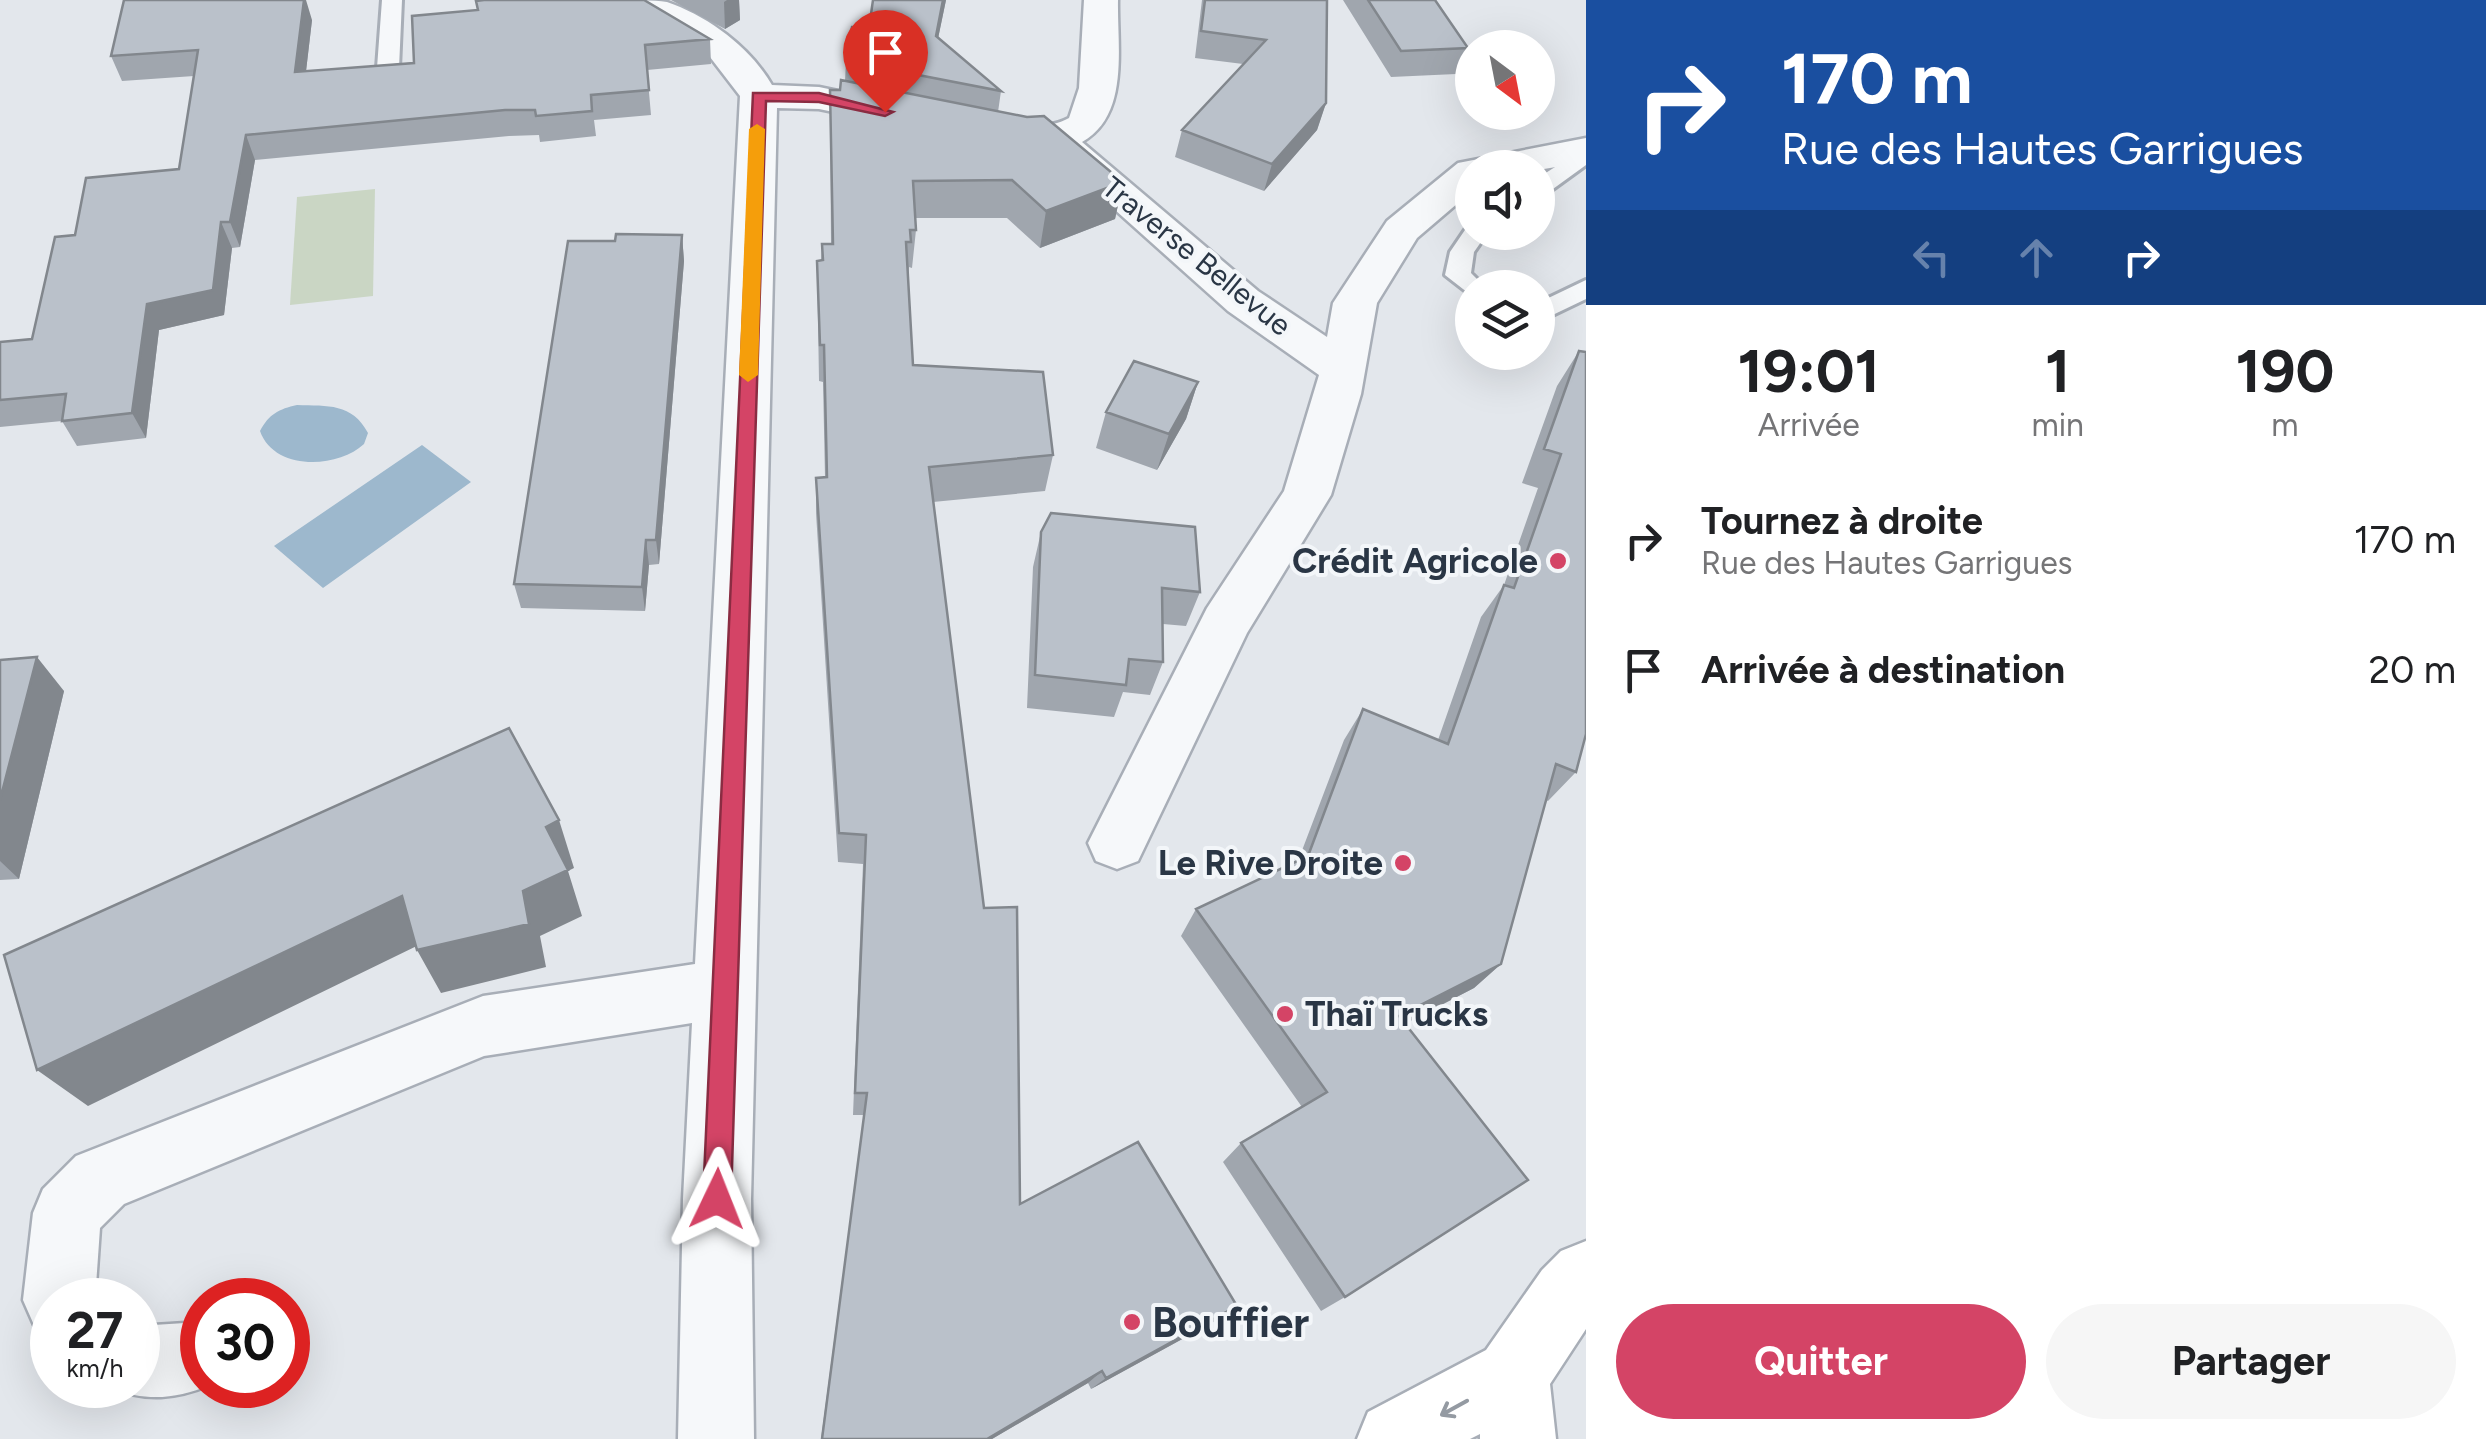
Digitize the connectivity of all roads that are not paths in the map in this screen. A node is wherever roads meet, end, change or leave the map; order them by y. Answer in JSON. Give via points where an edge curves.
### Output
{"nodes":[{"id":1,"x":392,"y":0,"type":"edge"},
{"id":2,"x":636,"y":0,"type":"edge"},
{"id":3,"x":1101,"y":0,"type":"edge"},
{"id":4,"x":388,"y":68,"type":"edge"},
{"id":5,"x":759,"y":96,"type":"junction"},
{"id":6,"x":1056,"y":139,"type":"junction"},
{"id":7,"x":1586,"y":152,"type":"edge"},
{"id":8,"x":1555,"y":157,"type":"edge"},
{"id":9,"x":1555,"y":175,"type":"edge"},
{"id":10,"x":1455,"y":185,"type":"edge"},
{"id":11,"x":1586,"y":288,"type":"edge"},
{"id":12,"x":1555,"y":305,"type":"edge"},
{"id":13,"x":1342,"y":369,"type":"junction"},
{"id":14,"x":1117,"y":843,"type":"dead end"},
{"id":15,"x":725,"y":993,"type":"junction"},
{"id":16,"x":1586,"y":1276,"type":"edge"},
{"id":17,"x":61,"y":1278,"type":"edge"},
{"id":18,"x":1515,"y":1408,"type":"edge"},
{"id":19,"x":716,"y":1439,"type":"edge"},
{"id":20,"x":1395,"y":1439,"type":"edge"}],
"edges":[{"from":1,"to":4,"type":"lane"},
{"from":2,"to":5,"type":"street","via":[[731,54]]},
{"from":3,"to":6,"type":"street","via":[[1099,100],[1090,119]]},
{"from":5,"to":6,"type":"street","via":[[819,98],[1022,139]]},
{"from":5,"to":15,"type":"street"},
{"from":6,"to":13,"type":"street","name":"Traverse Bellevue","via":[[1243,301]]},
{"from":7,"to":8,"type":"street"},
{"from":7,"to":9,"type":"lane"},
{"from":10,"to":13,"type":"street","via":[[1402,230],[1355,304]]},
{"from":11,"to":12,"type":"lane"},
{"from":13,"to":14,"type":"street","via":[[1307,495],[1225,623]]},
{"from":15,"to":17,"type":"street","via":[[674,994],[482,1026],[100,1180],[67,1212]]},
{"from":15,"to":19,"type":"street"},
{"from":16,"to":18,"type":"main road","via":[[1567,1295]]},
{"from":18,"to":20,"type":"main road","one_way":true}]}
